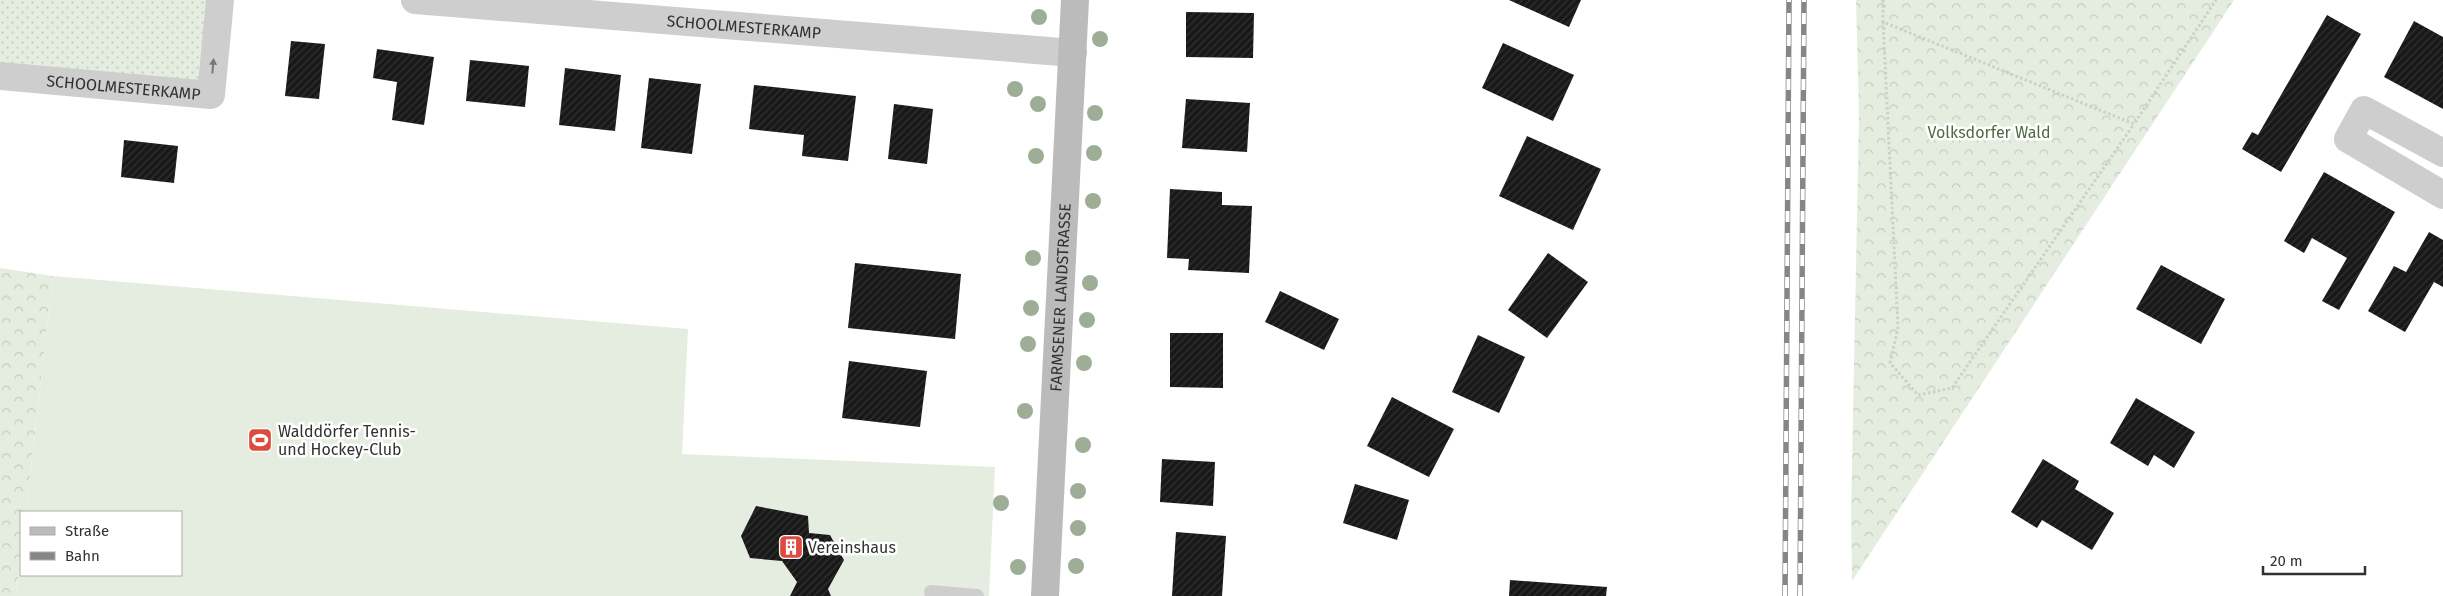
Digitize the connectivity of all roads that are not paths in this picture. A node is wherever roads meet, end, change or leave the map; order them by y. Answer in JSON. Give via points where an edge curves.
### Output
{"nodes":[{"id":1,"x":220,"y":0,"type":"edge"},
{"id":2,"x":415,"y":0,"type":"edge"},
{"id":3,"x":1075,"y":0,"type":"edge"},
{"id":4,"x":1073,"y":54,"type":"junction"},
{"id":5,"x":0,"y":76,"type":"edge"},
{"id":6,"x":2443,"y":154,"type":"edge"},
{"id":7,"x":2443,"y":195,"type":"edge"},
{"id":8,"x":932,"y":592,"type":"dead end"},
{"id":9,"x":977,"y":596,"type":"edge"},
{"id":10,"x":1045,"y":596,"type":"edge"}],
"edges":[{"from":5,"to":1,"type":"street","name":"SCHOOLMESTERKAMP","one_way":true,"via":[[211,95]]},
{"from":2,"to":4,"type":"street","name":"SCHOOLMESTERKAMP"},
{"from":3,"to":4,"type":"main road","name":"FARMSENER LANDSTRASSE"},
{"from":4,"to":10,"type":"main road","name":"FARMSENER LANDSTRASSE"},
{"from":6,"to":7,"type":"street","via":[[2364,110],[2348,139]]},
{"from":8,"to":9,"type":"lane"}]}
